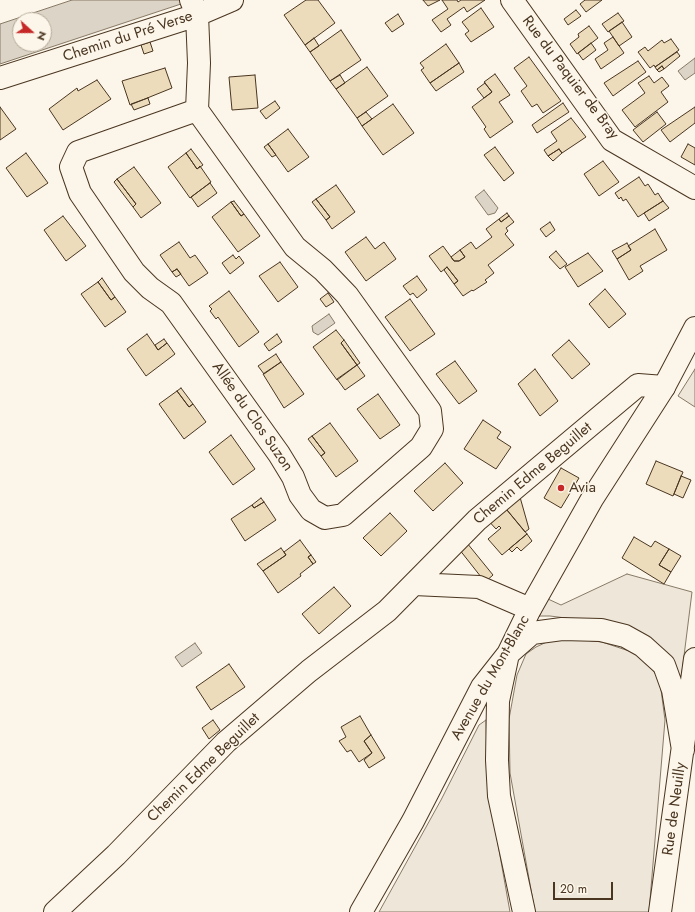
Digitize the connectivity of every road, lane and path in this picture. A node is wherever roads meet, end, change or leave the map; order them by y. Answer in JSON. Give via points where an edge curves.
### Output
{"nodes":[{"id":1,"x":232,"y":0,"type":"edge"},
{"id":2,"x":512,"y":0,"type":"edge"},
{"id":3,"x":194,"y":7,"type":"edge"},
{"id":4,"x":0,"y":78,"type":"edge"},
{"id":5,"x":196,"y":110,"type":"junction"},
{"id":6,"x":695,"y":188,"type":"edge"},
{"id":7,"x":695,"y":328,"type":"edge"},
{"id":8,"x":695,"y":345,"type":"edge"},
{"id":9,"x":664,"y":387,"type":"junction"},
{"id":10,"x":414,"y":584,"type":"junction"},
{"id":11,"x":530,"y":609,"type":"junction"},
{"id":12,"x":508,"y":654,"type":"junction"},
{"id":13,"x":695,"y":659,"type":"edge"},
{"id":14,"x":683,"y":750,"type":"junction"},
{"id":15,"x":55,"y":912,"type":"edge"},
{"id":16,"x":362,"y":912,"type":"edge"},
{"id":17,"x":524,"y":912,"type":"edge"},
{"id":18,"x":660,"y":912,"type":"edge"}],
"edges":[{"from":1,"to":3,"type":"street","name":"Chemin du Pré Verse"},
{"from":2,"to":6,"type":"street","name":"Rue du Paquier de Bray","via":[[612,140]]},
{"from":3,"to":4,"type":"street","name":"Chemin du Pré Verse"},
{"from":3,"to":5,"type":"street","via":[[199,63]]},
{"from":5,"to":5,"type":"street","name":"Allée du Clos Suzon","via":[[78,152],[71,167],[80,193],[134,272],[150,288],[171,302],[279,454],[293,477],[300,496],[311,510],[325,518],[343,515],[421,447],[432,429],[430,411],[347,295],[323,270],[295,247]]},
{"from":7,"to":9,"type":"street"},
{"from":8,"to":9,"type":"street"},
{"from":9,"to":10,"type":"street","name":"Chemin Edme Beguillet","via":[[638,385],[477,520]]},
{"from":9,"to":11,"type":"street","name":"Avenue du Mont-Blanc","via":[[592,499]]},
{"from":10,"to":11,"type":"street","via":[[479,587]]},
{"from":10,"to":15,"type":"street","name":"Chemin Edme Beguillet","via":[[386,611],[226,742],[116,855]]},
{"from":11,"to":12,"type":"street","name":"Avenue du Mont-Blanc"},
{"from":12,"to":14,"type":"street","via":[[532,632],[601,630],[625,636],[643,646],[664,665],[672,690]]},
{"from":12,"to":16,"type":"street","name":"Avenue du Mont-Blanc","via":[[482,687],[413,821]]},
{"from":12,"to":17,"type":"street","via":[[498,701],[499,796]]},
{"from":13,"to":14,"type":"street","name":"Rue de Neuilly"},
{"from":14,"to":18,"type":"street","name":"Rue de Neuilly"}]}
